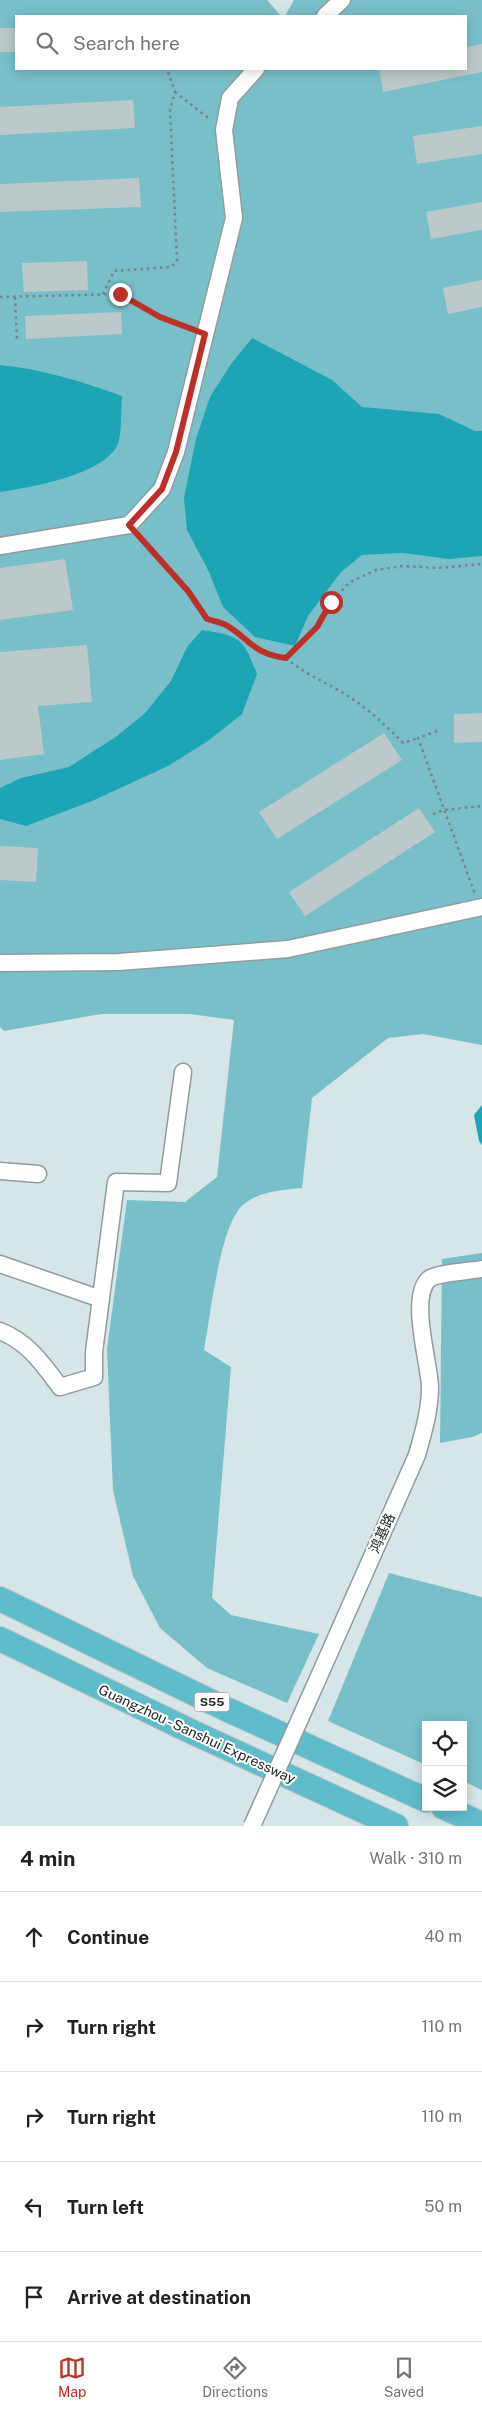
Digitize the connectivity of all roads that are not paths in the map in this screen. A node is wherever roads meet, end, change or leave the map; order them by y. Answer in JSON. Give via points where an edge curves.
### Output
{"nodes":[{"id":1,"x":342,"y":0,"type":"edge"},
{"id":2,"x":327,"y":15,"type":"edge"},
{"id":3,"x":255,"y":70,"type":"edge"},
{"id":4,"x":0,"y":546,"type":"edge"},
{"id":5,"x":481,"y":907,"type":"edge"},
{"id":6,"x":0,"y":963,"type":"edge"},
{"id":7,"x":183,"y":1072,"type":"dead end"},
{"id":8,"x":0,"y":1171,"type":"edge"},
{"id":9,"x":38,"y":1174,"type":"dead end"},
{"id":10,"x":0,"y":1264,"type":"edge"},
{"id":11,"x":482,"y":1270,"type":"edge"},
{"id":12,"x":101,"y":1299,"type":"junction"},
{"id":13,"x":0,"y":1331,"type":"edge"},
{"id":14,"x":0,"y":1599,"type":"edge"},
{"id":15,"x":0,"y":1639,"type":"edge"},
{"id":16,"x":0,"y":1653,"type":"edge"},
{"id":17,"x":188,"y":1730,"type":"junction"},
{"id":18,"x":422,"y":1798,"type":"edge"},
{"id":19,"x":452,"y":1811,"type":"edge"},
{"id":20,"x":482,"y":1824,"type":"edge"},
{"id":21,"x":252,"y":1826,"type":"edge"},
{"id":22,"x":396,"y":1826,"type":"edge"}],
"edges":[{"from":1,"to":2,"type":"street"},
{"from":3,"to":4,"type":"street","via":[[230,98],[224,130],[234,218],[176,452],[162,489],[129,525]]},
{"from":5,"to":6,"type":"street","via":[[288,949],[119,962]]},
{"from":7,"to":12,"type":"street","via":[[168,1183],[116,1182]]},
{"from":8,"to":9,"type":"street"},
{"from":10,"to":12,"type":"street"},
{"from":11,"to":21,"type":"street","name":"鸿基路","bridge":true,"via":[[432,1277],[422,1286],[420,1301],[430,1387],[428,1419],[417,1455]]},
{"from":12,"to":13,"type":"street","via":[[94,1377],[60,1387],[36,1354]]},
{"from":14,"to":18,"type":"highway","number":"S55","via":[[226,1709]]},
{"from":15,"to":17,"type":"highway","name":"Guangzhou - Sanshui Expressway","number":"S55"},
{"from":16,"to":17,"type":"highway"},
{"from":17,"to":22,"type":"highway","name":"Guangzhou - Sanshui Expressway","number":"S55"},
{"from":19,"to":20,"type":"highway"}]}
